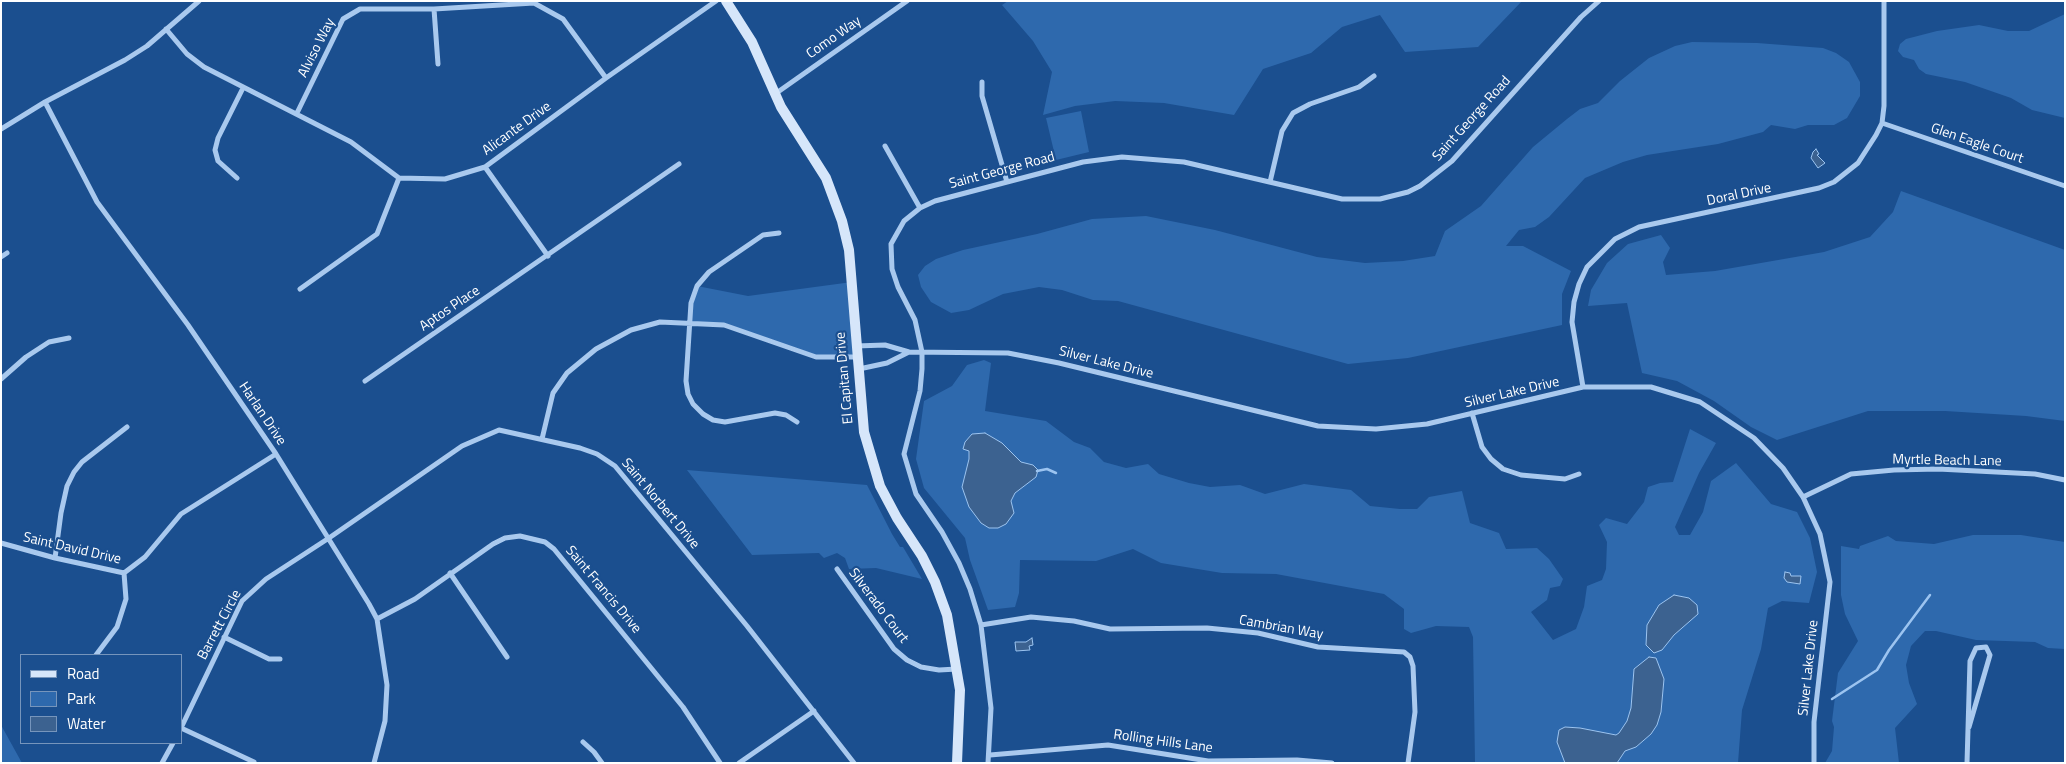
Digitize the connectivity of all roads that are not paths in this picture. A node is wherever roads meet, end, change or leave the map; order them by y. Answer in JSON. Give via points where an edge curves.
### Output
{"nodes":[{"id":1,"x":199,"y":1,"type":"edge"},
{"id":2,"x":716,"y":1,"type":"edge"},
{"id":3,"x":726,"y":1,"type":"edge"},
{"id":4,"x":907,"y":1,"type":"edge"},
{"id":5,"x":1599,"y":1,"type":"edge"},
{"id":6,"x":1884,"y":1,"type":"edge"},
{"id":7,"x":434,"y":9,"type":"junction"},
{"id":8,"x":166,"y":29,"type":"junction"},
{"id":9,"x":438,"y":64,"type":"dead end"},
{"id":10,"x":1374,"y":76,"type":"dead end"},
{"id":11,"x":606,"y":78,"type":"junction"},
{"id":12,"x":982,"y":82,"type":"dead end"},
{"id":13,"x":243,"y":88,"type":"junction"},
{"id":14,"x":774,"y":94,"type":"junction"},
{"id":15,"x":45,"y":102,"type":"junction"},
{"id":16,"x":297,"y":113,"type":"junction"},
{"id":17,"x":1882,"y":123,"type":"junction"},
{"id":18,"x":1,"y":129,"type":"edge"},
{"id":19,"x":885,"y":146,"type":"dead end"},
{"id":20,"x":679,"y":164,"type":"dead end"},
{"id":21,"x":485,"y":167,"type":"junction"},
{"id":22,"x":237,"y":178,"type":"dead end"},
{"id":23,"x":399,"y":178,"type":"junction"},
{"id":24,"x":1007,"y":182,"type":"junction"},
{"id":25,"x":1270,"y":182,"type":"junction"},
{"id":26,"x":2065,"y":186,"type":"edge"},
{"id":27,"x":920,"y":208,"type":"junction"},
{"id":28,"x":779,"y":233,"type":"dead end"},
{"id":29,"x":7,"y":253,"type":"dead end"},
{"id":30,"x":548,"y":256,"type":"junction"},
{"id":31,"x":1,"y":257,"type":"edge"},
{"id":32,"x":300,"y":289,"type":"dead end"},
{"id":33,"x":690,"y":322,"type":"junction"},
{"id":34,"x":69,"y":338,"type":"dead end"},
{"id":35,"x":856,"y":346,"type":"junction"},
{"id":36,"x":909,"y":352,"type":"junction"},
{"id":37,"x":922,"y":352,"type":"junction"},
{"id":38,"x":858,"y":357,"type":"junction"},
{"id":39,"x":858,"y":370,"type":"junction"},
{"id":40,"x":1,"y":379,"type":"edge"},
{"id":41,"x":365,"y":381,"type":"dead end"},
{"id":42,"x":1583,"y":387,"type":"junction"},
{"id":43,"x":1472,"y":414,"type":"junction"},
{"id":44,"x":797,"y":422,"type":"dead end"},
{"id":45,"x":127,"y":427,"type":"dead end"},
{"id":46,"x":542,"y":438,"type":"junction"},
{"id":47,"x":276,"y":454,"type":"junction"},
{"id":48,"x":1579,"y":474,"type":"dead end"},
{"id":49,"x":2065,"y":480,"type":"edge"},
{"id":50,"x":1803,"y":497,"type":"junction"},
{"id":51,"x":329,"y":538,"type":"junction"},
{"id":52,"x":1,"y":543,"type":"edge"},
{"id":53,"x":55,"y":558,"type":"junction"},
{"id":54,"x":837,"y":569,"type":"dead end"},
{"id":55,"x":124,"y":573,"type":"junction"},
{"id":56,"x":450,"y":573,"type":"junction"},
{"id":57,"x":377,"y":620,"type":"junction"},
{"id":58,"x":981,"y":625,"type":"junction"},
{"id":59,"x":224,"y":638,"type":"junction"},
{"id":60,"x":97,"y":654,"type":"edge"},
{"id":61,"x":507,"y":657,"type":"dead end"},
{"id":62,"x":280,"y":659,"type":"dead end"},
{"id":63,"x":958,"y":669,"type":"junction"},
{"id":64,"x":814,"y":711,"type":"junction"},
{"id":65,"x":182,"y":726,"type":"edge"},
{"id":66,"x":1969,"y":727,"type":"junction"},
{"id":67,"x":182,"y":728,"type":"edge"},
{"id":68,"x":583,"y":742,"type":"dead end"},
{"id":69,"x":172,"y":744,"type":"edge"},
{"id":70,"x":990,"y":756,"type":"junction"},
{"id":71,"x":254,"y":762,"type":"edge"},
{"id":72,"x":162,"y":763,"type":"edge"},
{"id":73,"x":374,"y":763,"type":"edge"},
{"id":74,"x":602,"y":763,"type":"edge"},
{"id":75,"x":720,"y":763,"type":"edge"},
{"id":76,"x":739,"y":763,"type":"edge"},
{"id":77,"x":854,"y":763,"type":"edge"},
{"id":78,"x":958,"y":763,"type":"edge"},
{"id":79,"x":988,"y":763,"type":"edge"},
{"id":80,"x":1332,"y":763,"type":"edge"},
{"id":81,"x":1408,"y":763,"type":"edge"},
{"id":82,"x":1814,"y":763,"type":"edge"},
{"id":83,"x":1968,"y":763,"type":"edge"}],
"edges":[{"from":1,"to":8,"type":"street"},
{"from":2,"to":11,"type":"street","name":"Alicante Drive"},
{"from":3,"to":14,"type":"street","name":"El Capitan Drive","via":[[752,42]]},
{"from":4,"to":14,"type":"street","name":"Como Way"},
{"from":5,"to":25,"type":"street","name":"Saint George Road","via":[[1452,161],[1420,186],[1393,197],[1353,201]]},
{"from":6,"to":17,"type":"street","name":"Doral Drive"},
{"from":7,"to":9,"type":"street"},
{"from":7,"to":11,"type":"street","name":"Alviso Way","via":[[534,3],[563,18]]},
{"from":7,"to":16,"type":"street","name":"Alviso Way","via":[[360,9],[343,19]]},
{"from":8,"to":13,"type":"street","via":[[187,54]]},
{"from":8,"to":15,"type":"street","via":[[125,60]]},
{"from":10,"to":25,"type":"street","via":[[1359,87],[1293,113],[1282,131]]},
{"from":11,"to":21,"type":"street","name":"Alicante Drive"},
{"from":12,"to":24,"type":"street","via":[[982,96]]},
{"from":13,"to":16,"type":"street"},
{"from":13,"to":22,"type":"street","via":[[215,150],[218,161]]},
{"from":14,"to":35,"type":"street","name":"El Capitan Drive","via":[[826,178],[842,221],[849,250]]},
{"from":15,"to":18,"type":"street"},
{"from":15,"to":47,"type":"street","name":"Harlan Drive","via":[[97,202],[188,325]]},
{"from":16,"to":23,"type":"street","via":[[351,142]]},
{"from":17,"to":26,"type":"street","name":"Glen Eagle Court"},
{"from":17,"to":42,"type":"street","name":"Doral Drive","via":[[1858,163],[1834,182],[1804,193],[1639,227],[1615,239],[1600,252],[1587,267],[1574,302],[1572,322]]},
{"from":19,"to":27,"type":"street"},
{"from":20,"to":30,"type":"street","name":"Aptos Place"},
{"from":21,"to":23,"type":"street","name":"Alicante Drive","via":[[445,179]]},
{"from":21,"to":30,"type":"street"},
{"from":23,"to":32,"type":"street","via":[[377,234]]},
{"from":24,"to":25,"type":"street","name":"Saint George Road","via":[[1083,162],[1131,156],[1184,162]]},
{"from":24,"to":27,"type":"street","name":"Saint George Road"},
{"from":27,"to":37,"type":"street","name":"Saint George Road","via":[[904,221],[895,234],[890,258],[894,280],[915,320]]},
{"from":28,"to":33,"type":"street","via":[[763,235],[709,272],[697,286],[691,302]]},
{"from":29,"to":31,"type":"street"},
{"from":30,"to":41,"type":"street","name":"Aptos Place"},
{"from":33,"to":38,"type":"street","via":[[724,325],[816,357]]},
{"from":33,"to":44,"type":"street","via":[[686,381],[693,404],[703,414],[725,422],[776,413]]},
{"from":33,"to":46,"type":"street","via":[[660,322],[631,330],[596,349],[567,373],[552,393]]},
{"from":34,"to":40,"type":"street","via":[[49,342]]},
{"from":35,"to":36,"type":"street","via":[[886,345]]},
{"from":35,"to":38,"type":"street","name":"El Capitan Drive"},
{"from":36,"to":37,"type":"street","name":"Silver Lake Drive"},
{"from":36,"to":39,"type":"street","via":[[887,363]]},
{"from":37,"to":43,"type":"street","name":"Silver Lake Drive","via":[[1008,353],[1318,426],[1376,429],[1427,424]]},
{"from":37,"to":58,"type":"street","name":"Saint George Road","via":[[920,391],[904,454],[916,494],[959,563]]},
{"from":38,"to":39,"type":"street","name":"El Capitan Drive"},
{"from":39,"to":63,"type":"street","name":"El Capitan Drive","via":[[864,432],[874,468],[888,504],[935,582],[947,615]]},
{"from":42,"to":43,"type":"street","name":"Silver Lake Drive"},
{"from":42,"to":50,"type":"street","name":"Silver Lake Drive","via":[[1651,386],[1700,402],[1754,438]]},
{"from":43,"to":48,"type":"street","via":[[1482,447],[1503,469],[1521,475],[1565,479]]},
{"from":45,"to":53,"type":"street","via":[[74,472],[65,494]]},
{"from":46,"to":51,"type":"street","name":"Saint Norbert Drive","via":[[499,430],[462,446]]},
{"from":46,"to":64,"type":"street","name":"Saint Norbert Drive","via":[[597,454],[615,466]]},
{"from":47,"to":51,"type":"street","name":"Harlan Drive"},
{"from":47,"to":55,"type":"street","name":"Saint David Drive","via":[[181,514],[145,557]]},
{"from":49,"to":50,"type":"street","name":"Myrtle Beach Lane","via":[[2026,474],[1894,470],[1850,474]]},
{"from":50,"to":82,"type":"street","name":"Silver Lake Drive","via":[[1820,534],[1830,582],[1814,722]]},
{"from":51,"to":57,"type":"street","name":"Harlan Drive","via":[[359,584]]},
{"from":51,"to":59,"type":"street","name":"Barrett Circle","via":[[252,589],[242,601]]},
{"from":52,"to":53,"type":"street","name":"Saint David Drive"},
{"from":53,"to":55,"type":"street","name":"Saint David Drive"},
{"from":54,"to":63,"type":"street","name":"Silverado Court","via":[[894,649],[907,660],[921,667]]},
{"from":55,"to":60,"type":"street","via":[[126,599],[117,627]]},
{"from":56,"to":57,"type":"street","name":"Saint Francis Drive","via":[[415,599]]},
{"from":56,"to":61,"type":"street"},
{"from":56,"to":75,"type":"street","name":"Saint Francis Drive","via":[[505,538],[520,536],[544,542],[554,549],[678,700]]},
{"from":57,"to":73,"type":"street","name":"Harlan Drive","via":[[387,685],[385,721]]},
{"from":58,"to":70,"type":"street","name":"Saint George Road","via":[[990,693]]},
{"from":58,"to":81,"type":"street","name":"Cambrian Way","via":[[1032,617],[1110,629],[1207,628],[1258,633],[1318,647],[1404,652],[1413,666],[1414,712]]},
{"from":59,"to":62,"type":"street","via":[[269,659]]},
{"from":59,"to":65,"type":"street","name":"Barrett Circle"},
{"from":63,"to":78,"type":"street","name":"El Capitan Drive"},
{"from":64,"to":76,"type":"street"},
{"from":64,"to":77,"type":"street","name":"Saint Norbert Drive"},
{"from":66,"to":66,"type":"street","via":[[1990,656],[1986,647],[1976,648],[1972,653]]},
{"from":66,"to":83,"type":"street"},
{"from":67,"to":71,"type":"street"},
{"from":68,"to":74,"type":"street"},
{"from":69,"to":72,"type":"street"},
{"from":70,"to":79,"type":"street","name":"Saint George Road"},
{"from":70,"to":80,"type":"street","name":"Rolling Hills Lane","via":[[1108,745],[1208,761]]}]}
